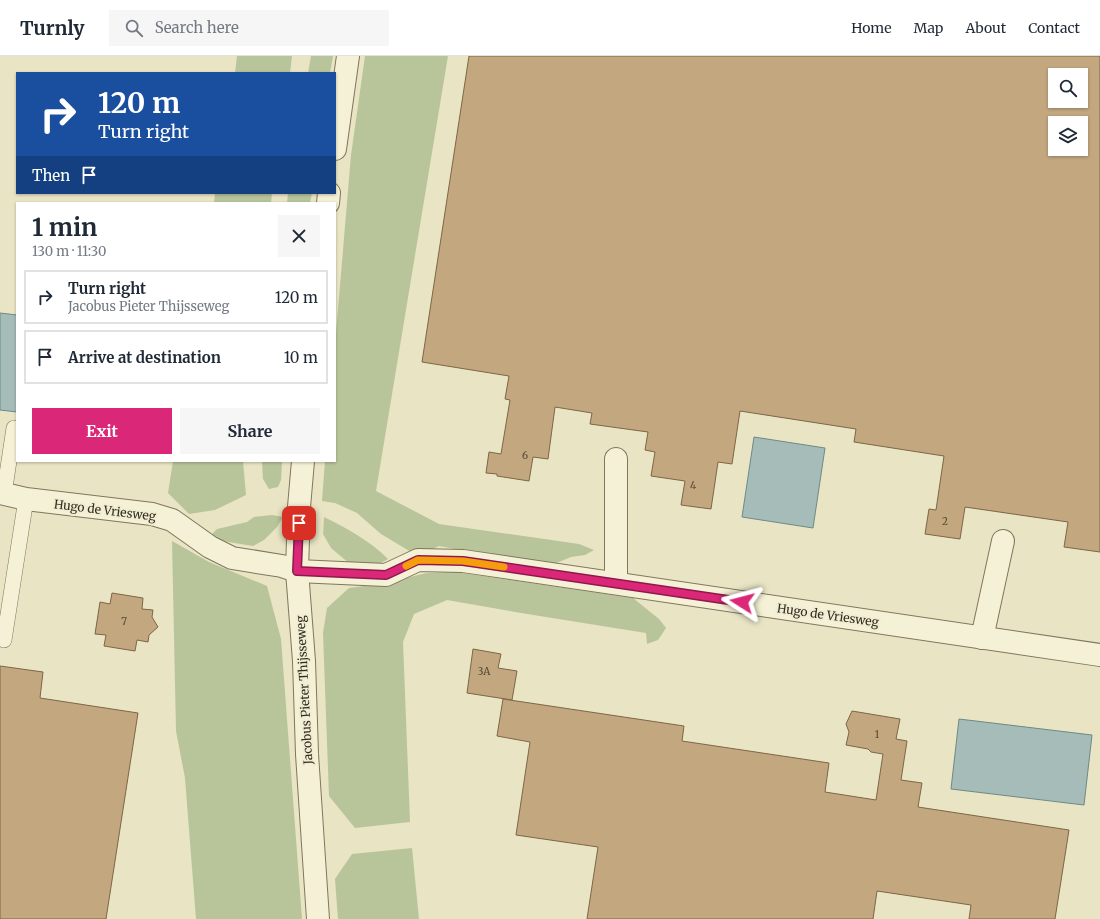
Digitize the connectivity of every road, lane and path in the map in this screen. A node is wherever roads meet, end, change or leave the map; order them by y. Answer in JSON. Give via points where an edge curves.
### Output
{"nodes":[{"id":1,"x":348,"y":56,"type":"edge"},
{"id":2,"x":336,"y":142,"type":"edge"},
{"id":3,"x":14,"y":428,"type":"dead end"},
{"id":4,"x":616,"y":459,"type":"dead end"},
{"id":5,"x":303,"y":462,"type":"edge"},
{"id":6,"x":2,"y":493,"type":"edge"},
{"id":7,"x":26,"y":499,"type":"junction"},
{"id":8,"x":1003,"y":541,"type":"dead end"},
{"id":9,"x":297,"y":571,"type":"junction"},
{"id":10,"x":616,"y":583,"type":"junction"},
{"id":11,"x":982,"y":638,"type":"junction"},
{"id":12,"x":4,"y":640,"type":"dead end"},
{"id":13,"x":1100,"y":655,"type":"edge"},
{"id":14,"x":318,"y":919,"type":"edge"}],
"edges":[{"from":1,"to":2,"type":"street"},
{"from":3,"to":6,"type":"lane"},
{"from":4,"to":10,"type":"street"},
{"from":5,"to":9,"type":"street","name":"Jacobus Pieter Thijsseweg"},
{"from":6,"to":7,"type":"street","name":"Hugo de Vriesweg"},
{"from":7,"to":9,"type":"street","name":"Hugo de Vriesweg","via":[[152,514],[172,520],[210,547],[232,558]]},
{"from":7,"to":12,"type":"lane"},
{"from":8,"to":11,"type":"street"},
{"from":9,"to":10,"type":"street","name":"Hugo de Vriesweg","via":[[386,575],[418,560],[463,561]]},
{"from":9,"to":14,"type":"street","name":"Jacobus Pieter Thijsseweg"},
{"from":10,"to":11,"type":"street","name":"Hugo de Vriesweg"},
{"from":11,"to":13,"type":"street","name":"Hugo de Vriesweg"}]}
